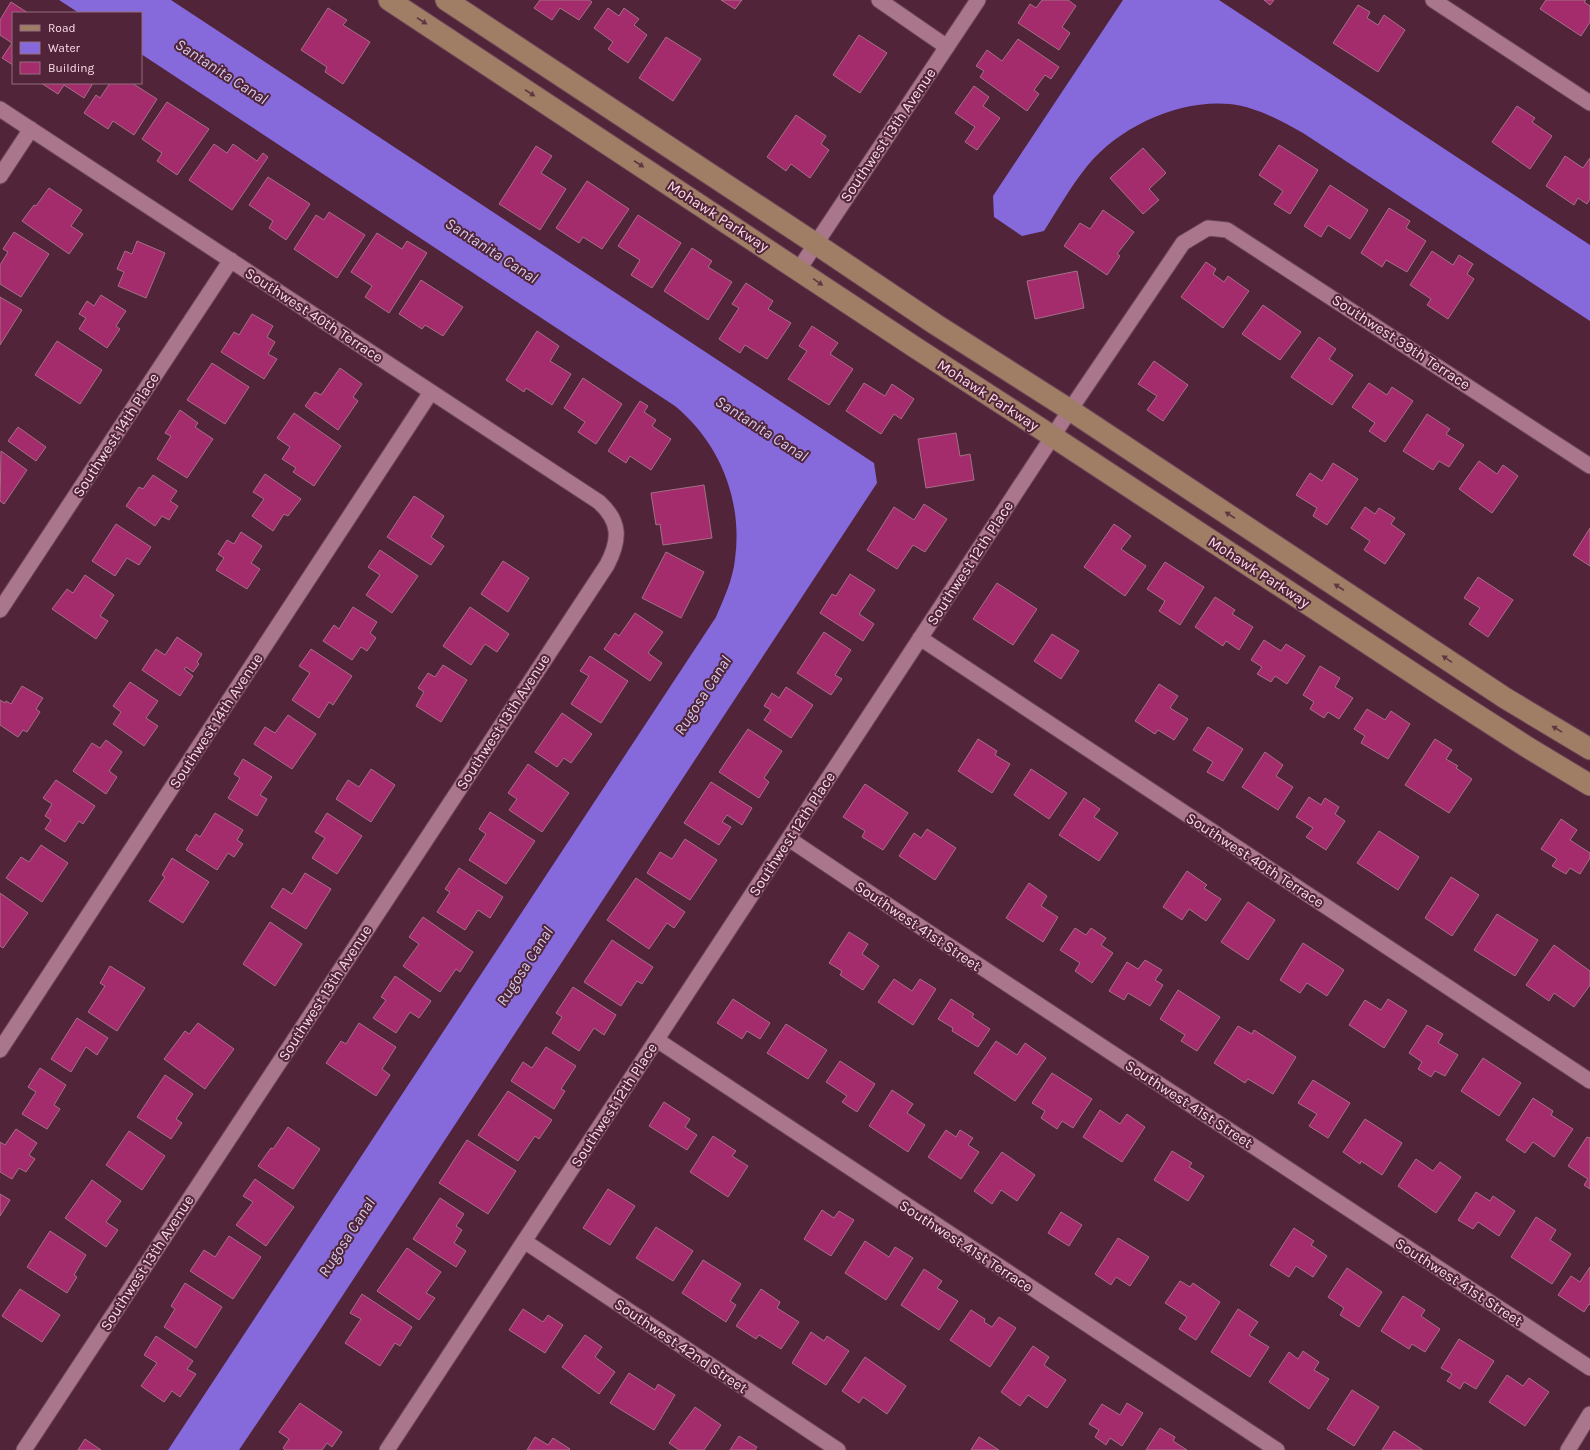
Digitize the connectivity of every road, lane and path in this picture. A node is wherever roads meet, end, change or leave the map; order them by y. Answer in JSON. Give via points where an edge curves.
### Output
{"nodes":[{"id":1,"x":389,"y":0,"type":"edge"},
{"id":2,"x":446,"y":0,"type":"edge"},
{"id":3,"x":879,"y":0,"type":"edge"},
{"id":4,"x":978,"y":0,"type":"edge"},
{"id":5,"x":1433,"y":0,"type":"edge"},
{"id":6,"x":947,"y":47,"type":"junction"},
{"id":7,"x":1590,"y":103,"type":"edge"},
{"id":8,"x":0,"y":109,"type":"edge"},
{"id":9,"x":31,"y":129,"type":"junction"},
{"id":10,"x":0,"y":176,"type":"edge"},
{"id":11,"x":1208,"y":228,"type":"joint"},
{"id":12,"x":816,"y":244,"type":"junction"},
{"id":13,"x":231,"y":260,"type":"junction"},
{"id":14,"x":799,"y":270,"type":"junction"},
{"id":15,"x":432,"y":392,"type":"junction"},
{"id":16,"x":1070,"y":410,"type":"junction"},
{"id":17,"x":1052,"y":436,"type":"junction"},
{"id":18,"x":1590,"y":466,"type":"edge"},
{"id":19,"x":617,"y":531,"type":"joint"},
{"id":20,"x":0,"y":610,"type":"edge"},
{"id":21,"x":920,"y":638,"type":"junction"},
{"id":22,"x":1590,"y":749,"type":"edge"},
{"id":23,"x":1590,"y":785,"type":"edge"},
{"id":24,"x":789,"y":839,"type":"junction"},
{"id":25,"x":656,"y":1040,"type":"junction"},
{"id":26,"x":0,"y":1050,"type":"edge"},
{"id":27,"x":1590,"y":1080,"type":"edge"},
{"id":28,"x":524,"y":1241,"type":"junction"},
{"id":29,"x":1590,"y":1368,"type":"edge"},
{"id":30,"x":1590,"y":1414,"type":"edge"},
{"id":31,"x":392,"y":1448,"type":"edge"},
{"id":32,"x":24,"y":1450,"type":"edge"},
{"id":33,"x":838,"y":1450,"type":"edge"},
{"id":34,"x":1277,"y":1450,"type":"edge"},
{"id":35,"x":1568,"y":1450,"type":"edge"}],
"edges":[{"from":1,"to":14,"type":"street","name":"Mohawk Parkway","one_way":true},
{"from":2,"to":12,"type":"street","name":"Mohawk Parkway"},
{"from":3,"to":6,"type":"street"},
{"from":4,"to":6,"type":"street","name":"Southwest 13th Avenue"},
{"from":5,"to":7,"type":"street"},
{"from":6,"to":12,"type":"street","name":"Southwest 13th Avenue"},
{"from":8,"to":9,"type":"street","name":"Southwest 40th Terrace"},
{"from":9,"to":10,"type":"street"},
{"from":9,"to":13,"type":"street","name":"Southwest 40th Terrace"},
{"from":11,"to":16,"type":"street","name":"Southwest 12th Place","via":[[1183,243]]},
{"from":11,"to":18,"type":"street","name":"Southwest 39th Terrace","via":[[1227,230]]},
{"from":12,"to":14,"type":"street","name":"Southwest 13th Avenue"},
{"from":12,"to":16,"type":"street","name":"Mohawk Parkway"},
{"from":13,"to":15,"type":"street","name":"Southwest 40th Terrace"},
{"from":13,"to":20,"type":"street","name":"Southwest 14th Place"},
{"from":14,"to":17,"type":"street","name":"Mohawk Parkway","one_way":true},
{"from":15,"to":19,"type":"street","name":"Southwest 40th Terrace","via":[[599,502],[611,516]]},
{"from":15,"to":26,"type":"street","name":"Southwest 14th Avenue"},
{"from":16,"to":17,"type":"street","name":"Southwest 12th Place"},
{"from":22,"to":16,"type":"street","name":"Mohawk Parkway","one_way":true,"via":[[1505,698]]},
{"from":17,"to":21,"type":"street","name":"Southwest 12th Place"},
{"from":17,"to":23,"type":"street","name":"Mohawk Parkway","via":[[1443,693]]},
{"from":19,"to":32,"type":"street","name":"Southwest 13th Avenue","via":[[614,549],[607,565]]},
{"from":21,"to":24,"type":"street","name":"Southwest 12th Place"},
{"from":21,"to":27,"type":"street","name":"Southwest 40th Terrace"},
{"from":24,"to":25,"type":"street","name":"Southwest 12th Place"},
{"from":24,"to":29,"type":"street","name":"Southwest 41st Street"},
{"from":25,"to":28,"type":"street","name":"Southwest 12th Place"},
{"from":25,"to":34,"type":"street","name":"Southwest 41st Terrace"},
{"from":28,"to":31,"type":"street","name":"Southwest 12th Place"},
{"from":28,"to":33,"type":"street","name":"Southwest 42nd Street"},
{"from":30,"to":35,"type":"street"}]}
